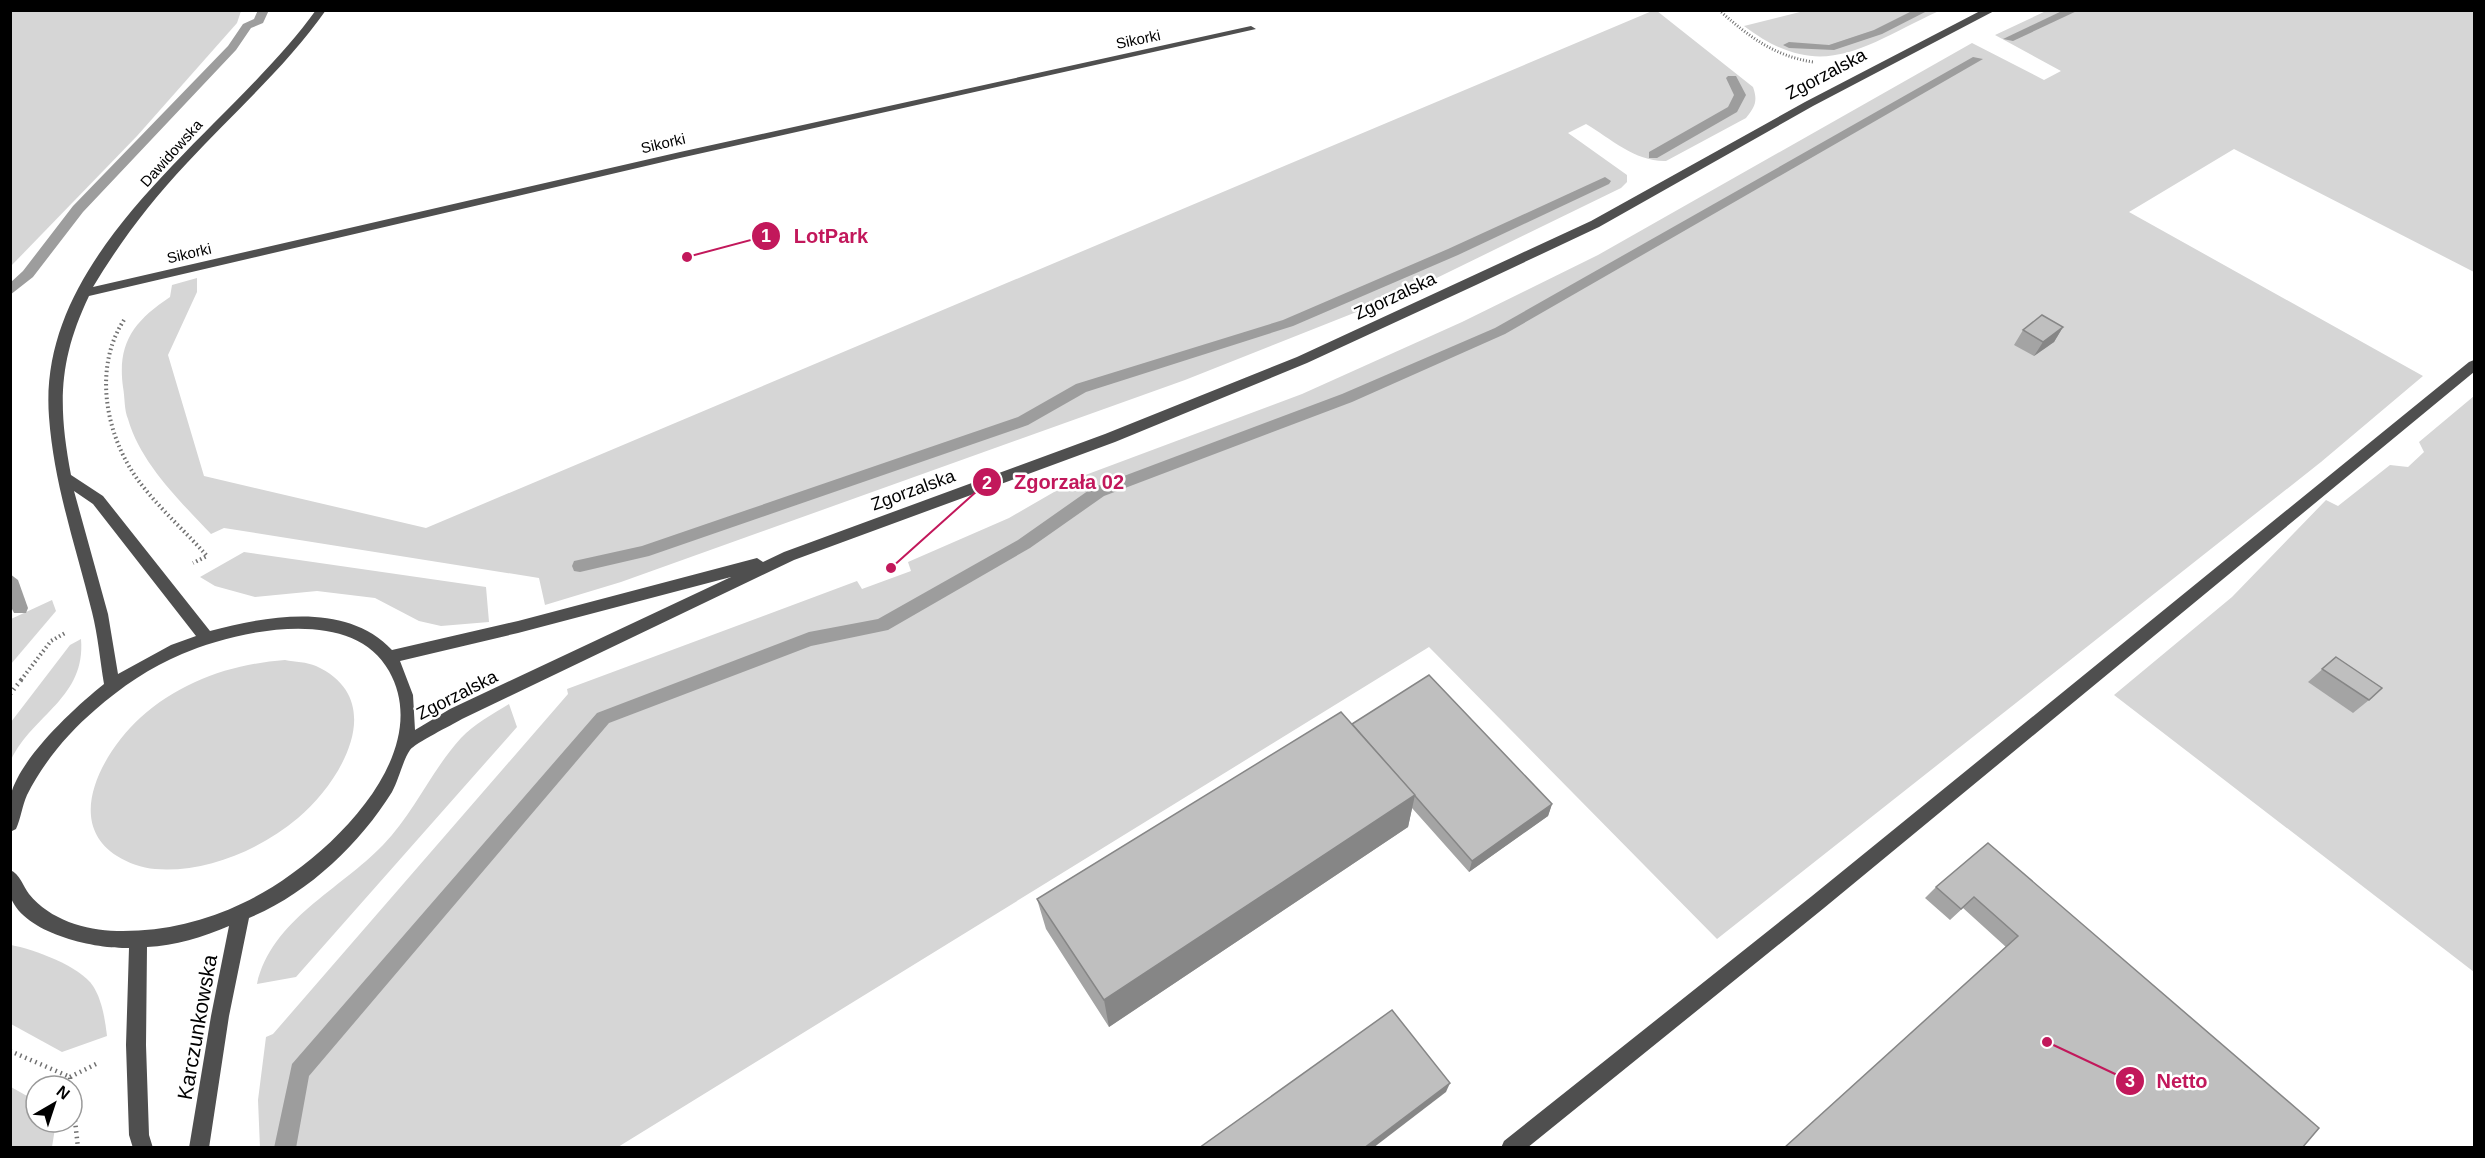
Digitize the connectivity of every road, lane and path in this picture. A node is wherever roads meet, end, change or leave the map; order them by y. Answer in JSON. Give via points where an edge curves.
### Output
{"nodes":[{"id":1,"x":321,"y":10,"type":"edge"},
{"id":2,"x":1719,"y":10,"type":"edge"},
{"id":3,"x":1991,"y":10,"type":"edge"},
{"id":4,"x":1251,"y":29,"type":"dead end"},
{"id":5,"x":1823,"y":61,"type":"dead end"},
{"id":6,"x":83,"y":292,"type":"junction"},
{"id":7,"x":132,"y":312,"type":"dead end"},
{"id":8,"x":2475,"y":365,"type":"edge"},
{"id":9,"x":67,"y":480,"type":"junction"},
{"id":10,"x":207,"y":556,"type":"dead end"},
{"id":11,"x":789,"y":556,"type":"junction"},
{"id":12,"x":69,"y":630,"type":"dead end"},
{"id":13,"x":206,"y":637,"type":"junction"},
{"id":14,"x":390,"y":657,"type":"junction"},
{"id":15,"x":112,"y":686,"type":"junction"},
{"id":16,"x":10,"y":694,"type":"edge"},
{"id":17,"x":404,"y":746,"type":"junction"},
{"id":18,"x":11,"y":819,"type":"edge"},
{"id":19,"x":10,"y":878,"type":"edge"},
{"id":20,"x":17,"y":905,"type":"edge"},
{"id":21,"x":241,"y":913,"type":"junction"},
{"id":22,"x":138,"y":941,"type":"junction"},
{"id":23,"x":10,"y":1051,"type":"edge"},
{"id":24,"x":63,"y":1074,"type":"edge"},
{"id":25,"x":143,"y":1148,"type":"edge"},
{"id":26,"x":199,"y":1148,"type":"edge"},
{"id":27,"x":1511,"y":1148,"type":"edge"}],
"edges":[{"from":1,"to":6,"type":"street","name":"Dawidowska","via":[[298,42],[206,135],[146,204],[100,261]]},
{"from":2,"to":5,"type":"path","via":[[1775,54]]},
{"from":3,"to":11,"type":"street","name":"Zgorzalska","via":[[1595,224],[1313,355],[1110,438]]},
{"from":4,"to":6,"type":"street","name":"Sikorki","via":[[680,154]]},
{"from":6,"to":9,"type":"street","name":"Dawidowska","via":[[57,362],[58,431]]},
{"from":7,"to":10,"type":"path","via":[[118,327],[106,358],[108,404],[118,441],[140,483]]},
{"from":8,"to":27,"type":"street"},
{"from":9,"to":13,"type":"street","via":[[98,500]]},
{"from":9,"to":15,"type":"street","name":"Dawidowska","via":[[100,613]]},
{"from":11,"to":14,"type":"street","name":"Zgorzalska"},
{"from":11,"to":17,"type":"street","name":"Zgorzalska","via":[[456,714]]},
{"from":12,"to":16,"type":"path","via":[[51,641]]},
{"from":13,"to":14,"type":"street","via":[[248,626],[302,621],[348,630]]},
{"from":13,"to":15,"type":"street","via":[[171,651]]},
{"from":14,"to":17,"type":"street","via":[[404,684],[408,711]]},
{"from":15,"to":18,"type":"street","via":[[54,739],[27,777]]},
{"from":17,"to":21,"type":"street","via":[[374,808],[335,851],[285,890]]},
{"from":19,"to":20,"type":"street"},
{"from":20,"to":22,"type":"street","via":[[51,925],[100,940]]},
{"from":21,"to":22,"type":"street","via":[[200,929]]},
{"from":21,"to":26,"type":"street","name":"Karczunkowska"},
{"from":22,"to":25,"type":"street","via":[[136,1045],[139,1135]]},
{"from":23,"to":24,"type":"path"}]}
